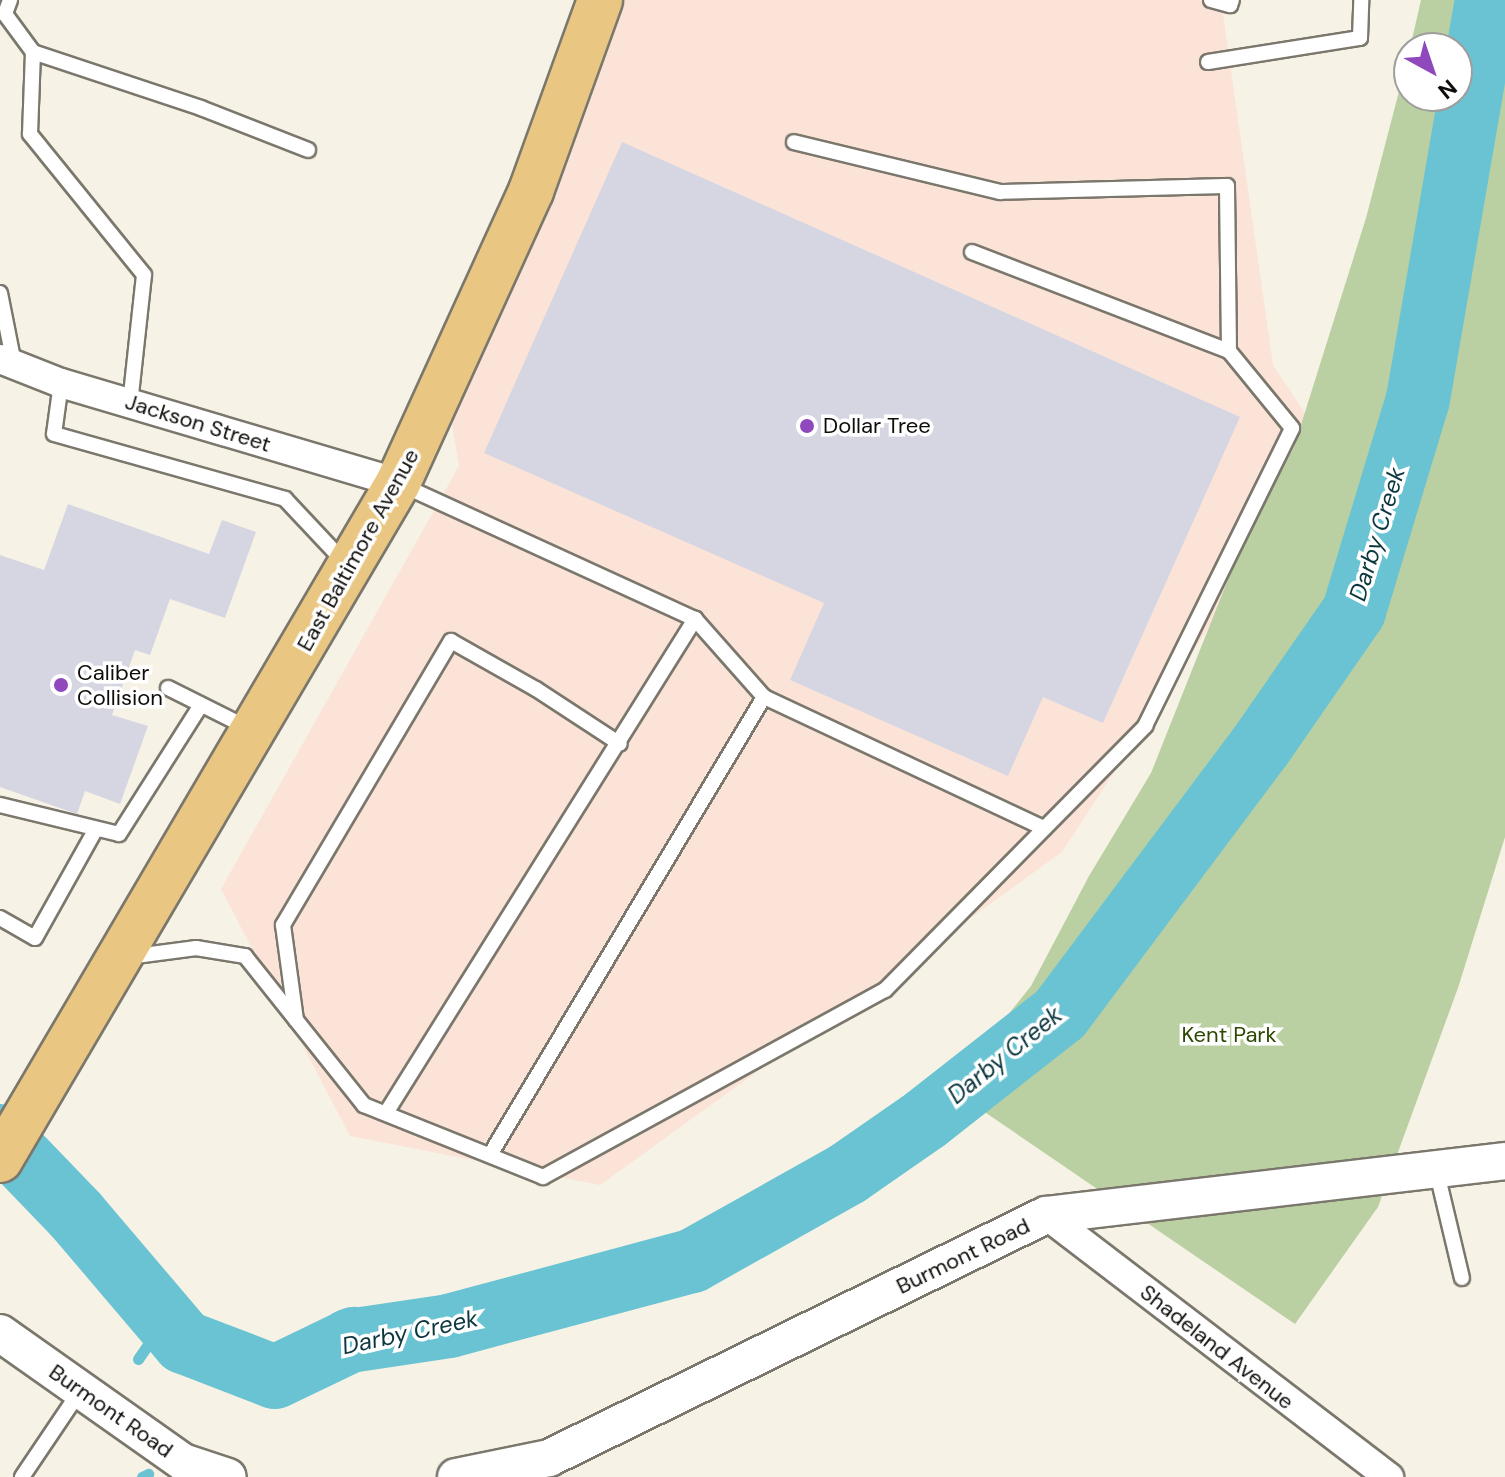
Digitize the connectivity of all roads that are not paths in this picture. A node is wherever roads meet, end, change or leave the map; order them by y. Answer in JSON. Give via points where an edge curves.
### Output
{"nodes":[{"id":1,"x":10,"y":0,"type":"edge"},
{"id":2,"x":600,"y":0,"type":"edge"},
{"id":3,"x":1211,"y":0,"type":"edge"},
{"id":4,"x":1361,"y":0,"type":"edge"},
{"id":5,"x":1233,"y":2,"type":"edge"},
{"id":6,"x":33,"y":52,"type":"junction"},
{"id":7,"x":1208,"y":62,"type":"dead end"},
{"id":8,"x":794,"y":142,"type":"dead end"},
{"id":9,"x":308,"y":150,"type":"dead end"},
{"id":10,"x":972,"y":252,"type":"dead end"},
{"id":11,"x":0,"y":293,"type":"edge"},
{"id":12,"x":1229,"y":351,"type":"junction"},
{"id":13,"x":7,"y":361,"type":"edge"},
{"id":14,"x":61,"y":383,"type":"junction"},
{"id":15,"x":130,"y":403,"type":"junction"},
{"id":16,"x":398,"y":483,"type":"junction"},
{"id":17,"x":351,"y":570,"type":"junction"},
{"id":18,"x":695,"y":619,"type":"junction"},
{"id":19,"x":168,"y":688,"type":"dead end"},
{"id":20,"x":764,"y":697,"type":"junction"},
{"id":21,"x":201,"y":705,"type":"junction"},
{"id":22,"x":254,"y":731,"type":"junction"},
{"id":23,"x":620,"y":744,"type":"junction"},
{"id":24,"x":0,"y":805,"type":"edge"},
{"id":25,"x":1044,"y":828,"type":"junction"},
{"id":26,"x":96,"y":829,"type":"junction"},
{"id":27,"x":0,"y":918,"type":"edge"},
{"id":28,"x":120,"y":958,"type":"junction"},
{"id":29,"x":296,"y":1020,"type":"junction"},
{"id":30,"x":386,"y":1113,"type":"junction"},
{"id":31,"x":490,"y":1155,"type":"junction"},
{"id":32,"x":0,"y":1160,"type":"edge"},
{"id":33,"x":1505,"y":1161,"type":"edge"},
{"id":34,"x":1436,"y":1169,"type":"junction"},
{"id":35,"x":1046,"y":1215,"type":"junction"},
{"id":36,"x":1462,"y":1278,"type":"dead end"},
{"id":37,"x":0,"y":1333,"type":"edge"},
{"id":38,"x":81,"y":1390,"type":"junction"},
{"id":39,"x":22,"y":1477,"type":"edge"},
{"id":40,"x":228,"y":1477,"type":"edge"},
{"id":41,"x":456,"y":1477,"type":"edge"},
{"id":42,"x":1389,"y":1477,"type":"edge"}],
"edges":[{"from":1,"to":6,"type":"lane","via":[[5,14]]},
{"from":2,"to":16,"type":"main road","name":"East Baltimore Avenue","via":[[531,191]]},
{"from":3,"to":5,"type":"lane"},
{"from":4,"to":7,"type":"lane","via":[[1360,38]]},
{"from":6,"to":9,"type":"lane"},
{"from":6,"to":15,"type":"lane","via":[[30,134],[144,275]]},
{"from":8,"to":12,"type":"lane","via":[[1000,192],[1227,186]]},
{"from":10,"to":12,"type":"lane"},
{"from":11,"to":13,"type":"lane"},
{"from":12,"to":25,"type":"lane","via":[[1292,428],[1145,726]]},
{"from":13,"to":14,"type":"street","name":"Jackson Street"},
{"from":14,"to":15,"type":"street","name":"Jackson Street"},
{"from":14,"to":17,"type":"lane","via":[[54,434],[285,499]]},
{"from":15,"to":16,"type":"street","name":"Jackson Street"},
{"from":16,"to":17,"type":"main road","name":"East Baltimore Avenue"},
{"from":16,"to":18,"type":"lane"},
{"from":17,"to":22,"type":"main road","name":"East Baltimore Avenue"},
{"from":18,"to":20,"type":"lane"},
{"from":18,"to":23,"type":"lane"},
{"from":19,"to":21,"type":"lane"},
{"from":20,"to":25,"type":"lane"},
{"from":20,"to":31,"type":"lane"},
{"from":21,"to":22,"type":"lane"},
{"from":21,"to":26,"type":"lane","via":[[119,834]]},
{"from":22,"to":28,"type":"main road","name":"East Baltimore Avenue"},
{"from":23,"to":29,"type":"lane","via":[[451,641],[283,925]]},
{"from":23,"to":30,"type":"lane"},
{"from":24,"to":26,"type":"lane"},
{"from":25,"to":31,"type":"lane","via":[[885,990],[543,1177]]},
{"from":26,"to":27,"type":"lane","via":[[35,938]]},
{"from":28,"to":29,"type":"lane","via":[[196,948],[245,956]]},
{"from":28,"to":32,"type":"main road","name":"East Baltimore Avenue"},
{"from":29,"to":30,"type":"lane","via":[[364,1105]]},
{"from":30,"to":31,"type":"lane"},
{"from":33,"to":34,"type":"street","name":"Burmont Road"},
{"from":34,"to":35,"type":"street","name":"Burmont Road"},
{"from":34,"to":36,"type":"lane"},
{"from":35,"to":41,"type":"street","name":"Burmont Road","via":[[549,1458]]},
{"from":35,"to":42,"type":"street","name":"Shadeland Avenue"},
{"from":37,"to":38,"type":"street","name":"Burmont Road"},
{"from":38,"to":39,"type":"lane"},
{"from":38,"to":40,"type":"street","name":"Burmont Road","via":[[183,1462]]}]}
